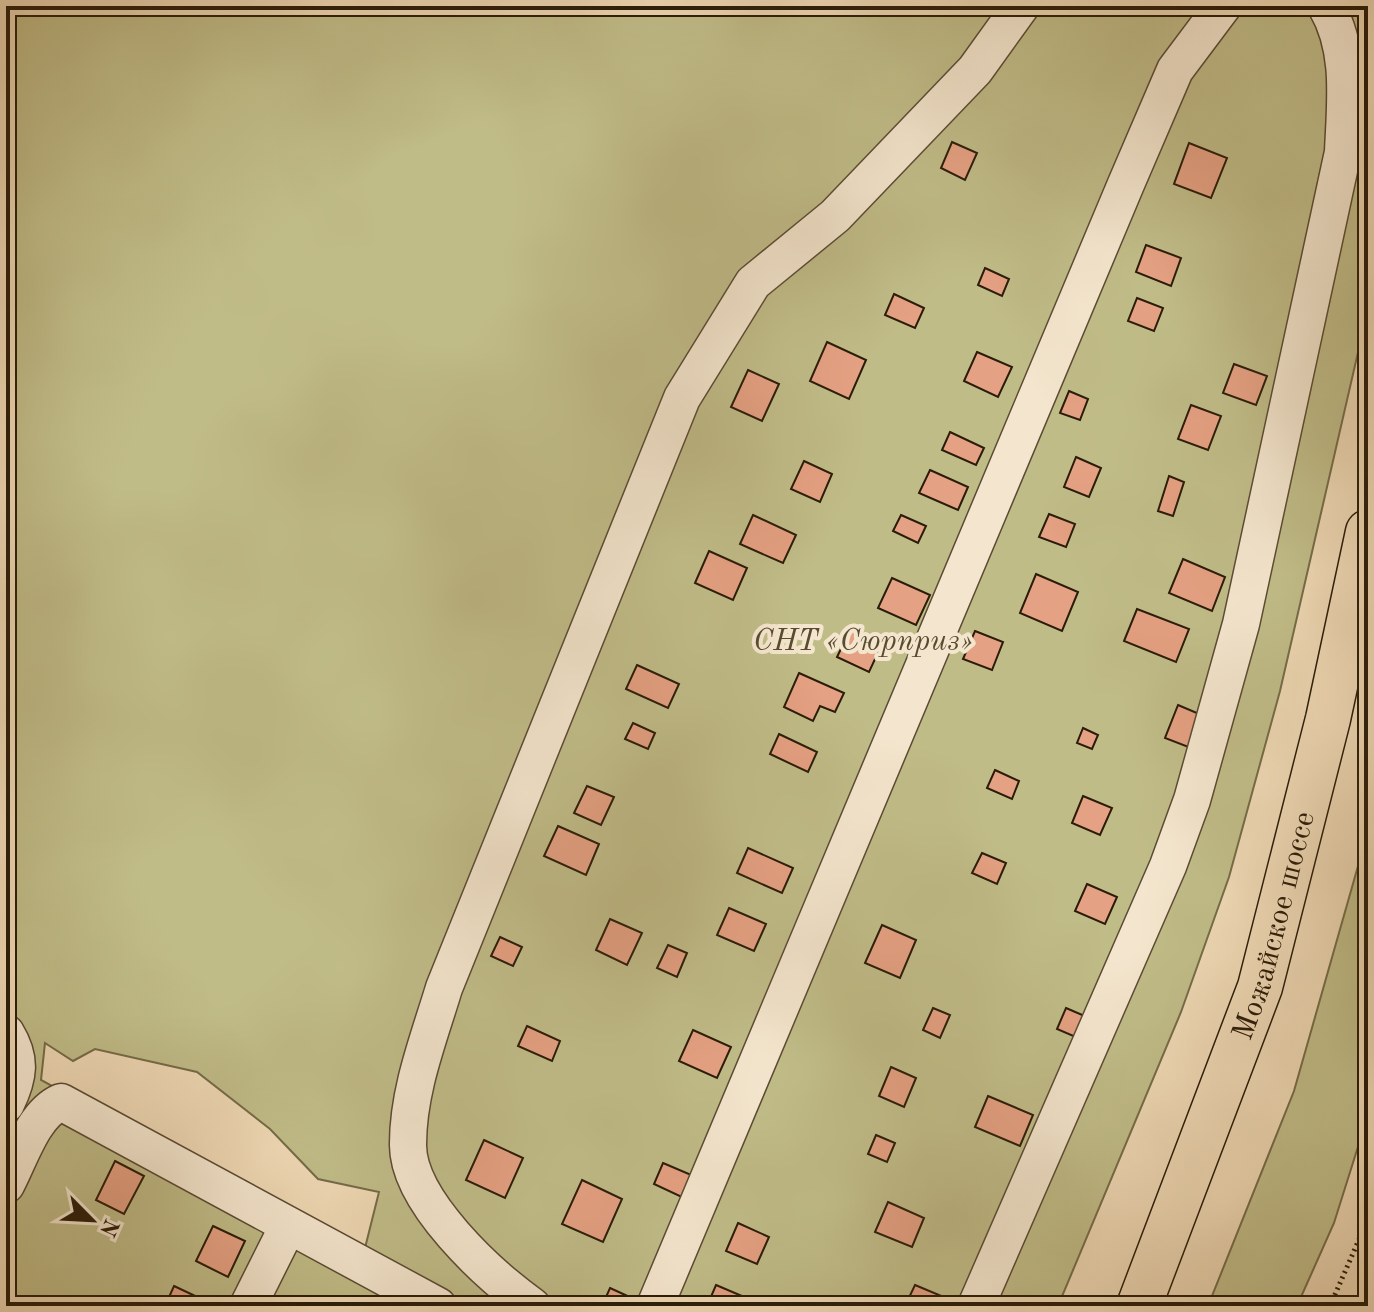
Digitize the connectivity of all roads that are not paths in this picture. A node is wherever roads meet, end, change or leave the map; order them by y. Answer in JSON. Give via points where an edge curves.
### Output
{"nodes":[{"id":1,"x":1021,"y":6,"type":"edge"},
{"id":2,"x":1223,"y":6,"type":"edge"},
{"id":3,"x":1326,"y":6,"type":"edge"},
{"id":4,"x":1368,"y":532,"type":"edge"},
{"id":5,"x":6,"y":1033,"type":"edge"},
{"id":6,"x":6,"y":1104,"type":"edge"},
{"id":7,"x":6,"y":1185,"type":"edge"},
{"id":8,"x":288,"y":1226,"type":"junction"},
{"id":9,"x":248,"y":1306,"type":"edge"},
{"id":10,"x":438,"y":1306,"type":"edge"},
{"id":11,"x":532,"y":1306,"type":"edge"},
{"id":12,"x":655,"y":1306,"type":"edge"},
{"id":13,"x":976,"y":1306,"type":"edge"},
{"id":14,"x":1139,"y":1306,"type":"edge"}],
"edges":[{"from":1,"to":11,"type":"street","via":[[975,70],[835,216],[753,283],[712,345],[682,398],[444,988],[416,1082],[408,1147],[424,1195],[458,1243]]},
{"from":2,"to":12,"type":"street","via":[[1175,70]]},
{"from":3,"to":13,"type":"street","via":[[1337,25],[1346,78],[1343,152],[1241,624],[1168,866]]},
{"from":4,"to":14,"type":"main road","name":"Можайское шоссе","via":[[1328,719],[1260,987]]},
{"from":5,"to":6,"type":"street","via":[[16,1049],[19,1070]]},
{"from":7,"to":8,"type":"street","via":[[40,1118],[61,1102]]},
{"from":8,"to":9,"type":"street"},
{"from":8,"to":10,"type":"street"}]}
